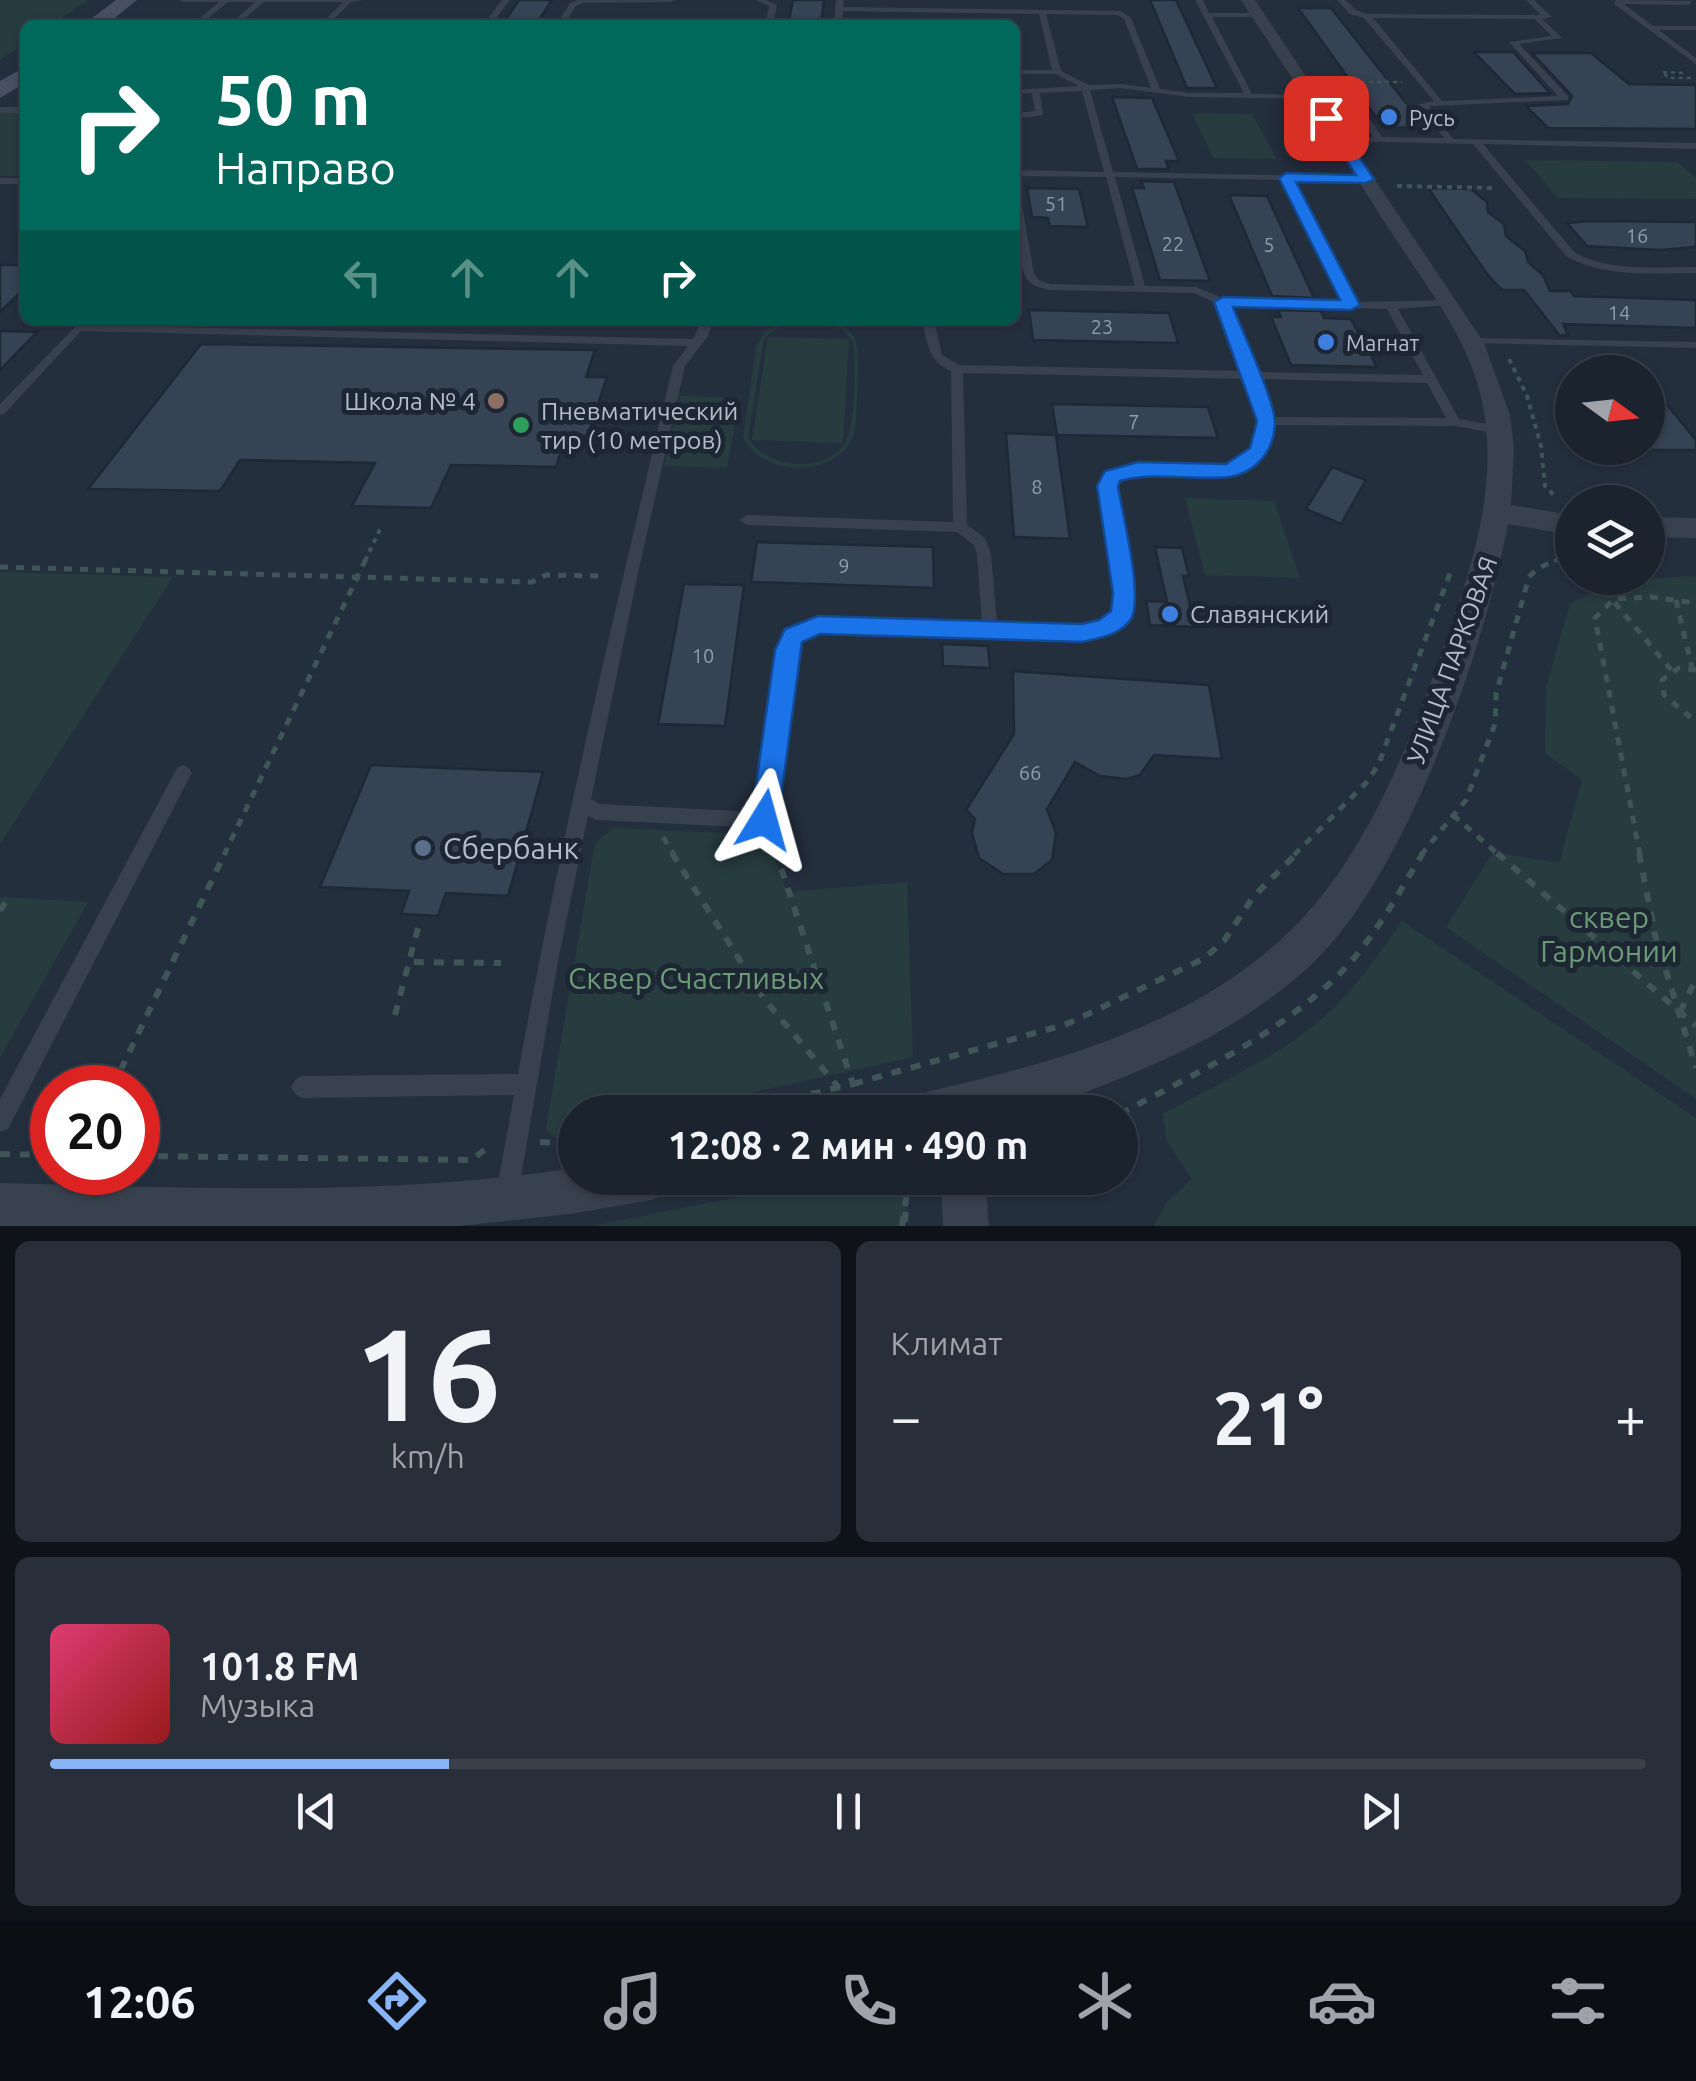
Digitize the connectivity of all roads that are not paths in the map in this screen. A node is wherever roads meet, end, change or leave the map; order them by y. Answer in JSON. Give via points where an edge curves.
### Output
{"nodes":[{"id":1,"x":128,"y":0,"type":"edge"},
{"id":2,"x":183,"y":0,"type":"edge"},
{"id":3,"x":359,"y":0,"type":"edge"},
{"id":4,"x":506,"y":0,"type":"edge"},
{"id":5,"x":671,"y":0,"type":"edge"},
{"id":6,"x":760,"y":0,"type":"edge"},
{"id":7,"x":1095,"y":0,"type":"edge"},
{"id":8,"x":1199,"y":0,"type":"edge"},
{"id":9,"x":1340,"y":0,"type":"edge"},
{"id":10,"x":1530,"y":0,"type":"edge"},
{"id":11,"x":225,"y":1,"type":"edge"},
{"id":12,"x":260,"y":1,"type":"edge"},
{"id":13,"x":348,"y":1,"type":"edge"},
{"id":14,"x":839,"y":4,"type":"edge"},
{"id":15,"x":1690,"y":4,"type":"edge"},
{"id":16,"x":1253,"y":8,"type":"edge"},
{"id":17,"x":1042,"y":12,"type":"junction"},
{"id":18,"x":1100,"y":12,"type":"junction"},
{"id":19,"x":1206,"y":15,"type":"junction"},
{"id":20,"x":1367,"y":16,"type":"junction"},
{"id":21,"x":1537,"y":18,"type":"junction"},
{"id":22,"x":100,"y":20,"type":"edge"},
{"id":23,"x":202,"y":20,"type":"edge"},
{"id":24,"x":239,"y":20,"type":"edge"},
{"id":25,"x":329,"y":20,"type":"edge"},
{"id":26,"x":491,"y":20,"type":"edge"},
{"id":27,"x":563,"y":20,"type":"edge"},
{"id":28,"x":770,"y":20,"type":"edge"},
{"id":29,"x":1650,"y":28,"type":"junction"},
{"id":30,"x":1696,"y":28,"type":"edge"},
{"id":31,"x":1696,"y":62,"type":"edge"},
{"id":32,"x":1020,"y":72,"type":"edge"},
{"id":33,"x":1057,"y":72,"type":"junction"},
{"id":34,"x":1085,"y":86,"type":"junction"},
{"id":35,"x":1156,"y":90,"type":"junction"},
{"id":36,"x":1020,"y":92,"type":"edge"},
{"id":37,"x":1036,"y":92,"type":"junction"},
{"id":38,"x":1309,"y":92,"type":"junction"},
{"id":39,"x":1249,"y":96,"type":"junction"},
{"id":40,"x":1438,"y":100,"type":"junction"},
{"id":41,"x":1020,"y":115,"type":"edge"},
{"id":42,"x":1340,"y":139,"type":"junction"},
{"id":43,"x":1379,"y":140,"type":"junction"},
{"id":44,"x":1450,"y":141,"type":"junction"},
{"id":45,"x":1476,"y":141,"type":"junction"},
{"id":46,"x":1696,"y":146,"type":"edge"},
{"id":47,"x":1020,"y":173,"type":"edge"},
{"id":48,"x":1110,"y":174,"type":"junction"},
{"id":49,"x":1286,"y":178,"type":"junction"},
{"id":50,"x":1382,"y":182,"type":"junction"},
{"id":51,"x":1020,"y":223,"type":"edge"},
{"id":52,"x":1696,"y":270,"type":"edge"},
{"id":53,"x":1141,"y":289,"type":"junction"},
{"id":54,"x":1223,"y":302,"type":"junction"},
{"id":55,"x":1448,"y":302,"type":"junction"},
{"id":56,"x":1351,"y":305,"type":"junction"},
{"id":57,"x":1391,"y":306,"type":"junction"},
{"id":58,"x":81,"y":325,"type":"edge"},
{"id":59,"x":113,"y":325,"type":"edge"},
{"id":60,"x":706,"y":325,"type":"edge"},
{"id":61,"x":929,"y":325,"type":"edge"},
{"id":62,"x":1470,"y":341,"type":"junction"},
{"id":63,"x":696,"y":344,"type":"junction"},
{"id":64,"x":1696,"y":346,"type":"edge"},
{"id":65,"x":957,"y":369,"type":"junction"},
{"id":66,"x":1250,"y":375,"type":"junction"},
{"id":67,"x":1430,"y":378,"type":"junction"},
{"id":68,"x":0,"y":411,"type":"edge"},
{"id":69,"x":1266,"y":421,"type":"junction"},
{"id":70,"x":1455,"y":422,"type":"junction"},
{"id":71,"x":1499,"y":430,"type":"junction"},
{"id":72,"x":1500,"y":513,"type":"junction"},
{"id":73,"x":747,"y":520,"type":"dead end"},
{"id":74,"x":1555,"y":522,"type":"edge"},
{"id":75,"x":960,"y":527,"type":"junction"},
{"id":76,"x":1665,"y":527,"type":"edge"},
{"id":77,"x":1696,"y":528,"type":"edge"},
{"id":78,"x":990,"y":631,"type":"junction"},
{"id":79,"x":183,"y":773,"type":"dead end"},
{"id":80,"x":583,"y":803,"type":"junction"},
{"id":81,"x":526,"y":1084,"type":"junction"},
{"id":82,"x":302,"y":1087,"type":"dead end"},
{"id":83,"x":998,"y":1095,"type":"edge"},
{"id":84,"x":0,"y":1121,"type":"edge"},
{"id":85,"x":558,"y":1193,"type":"edge"},
{"id":86,"x":964,"y":1195,"type":"edge"},
{"id":87,"x":506,"y":1202,"type":"junction"},
{"id":88,"x":0,"y":1206,"type":"edge"},
{"id":89,"x":966,"y":1226,"type":"edge"}],
"edges":[{"from":1,"to":22,"type":"main road"},
{"from":2,"to":11,"type":"lane"},
{"from":3,"to":13,"type":"lane"},
{"from":4,"to":26,"type":"lane"},
{"from":5,"to":27,"type":"lane","via":[[582,1]]},
{"from":6,"to":28,"type":"lane","via":[[773,5]]},
{"from":7,"to":18,"type":"lane"},
{"from":8,"to":19,"type":"lane"},
{"from":9,"to":20,"type":"lane"},
{"from":10,"to":21,"type":"lane","via":[[1548,16]]},
{"from":11,"to":12,"type":"lane"},
{"from":11,"to":23,"type":"lane"},
{"from":12,"to":13,"type":"lane"},
{"from":12,"to":24,"type":"lane"},
{"from":13,"to":25,"type":"lane"},
{"from":14,"to":17,"type":"lane"},
{"from":15,"to":29,"type":"lane","via":[[1617,2]]},
{"from":16,"to":19,"type":"lane"},
{"from":16,"to":38,"type":"street","name":"УЛИЦА ПАРКОВАЯ"},
{"from":17,"to":18,"type":"lane"},
{"from":17,"to":33,"type":"lane"},
{"from":18,"to":35,"type":"lane","via":[[1127,18]]},
{"from":19,"to":39,"type":"lane"},
{"from":20,"to":21,"type":"lane"},
{"from":20,"to":40,"type":"lane"},
{"from":21,"to":40,"type":"lane","via":[[1558,38],[1513,42],[1566,98]]},
{"from":29,"to":30,"type":"lane"},
{"from":29,"to":31,"type":"lane"},
{"from":32,"to":33,"type":"lane"},
{"from":33,"to":34,"type":"lane"},
{"from":34,"to":35,"type":"lane"},
{"from":34,"to":37,"type":"lane"},
{"from":34,"to":48,"type":"lane"},
{"from":35,"to":39,"type":"lane"},
{"from":36,"to":37,"type":"lane"},
{"from":37,"to":41,"type":"lane","via":[[1040,112]]},
{"from":38,"to":39,"type":"lane"},
{"from":38,"to":42,"type":"street","name":"УЛИЦА ПАРКОВАЯ"},
{"from":38,"to":43,"type":"lane","via":[[1336,88],[1347,94]]},
{"from":40,"to":44,"type":"lane","via":[[1423,104]]},
{"from":42,"to":43,"type":"lane"},
{"from":42,"to":50,"type":"street","name":"УЛИЦА ПАРКОВАЯ"},
{"from":43,"to":44,"type":"lane"},
{"from":44,"to":45,"type":"lane"},
{"from":45,"to":46,"type":"lane"},
{"from":45,"to":52,"type":"lane","via":[[1583,262],[1610,269]]},
{"from":47,"to":48,"type":"lane"},
{"from":48,"to":49,"type":"lane"},
{"from":48,"to":53,"type":"lane"},
{"from":49,"to":50,"type":"lane"},
{"from":49,"to":56,"type":"lane"},
{"from":50,"to":55,"type":"street","name":"УЛИЦА ПАРКОВАЯ"},
{"from":51,"to":53,"type":"lane","via":[[1036,283]]},
{"from":53,"to":54,"type":"lane","via":[[1196,290]]},
{"from":54,"to":56,"type":"lane"},
{"from":54,"to":66,"type":"lane"},
{"from":55,"to":57,"type":"lane"},
{"from":55,"to":62,"type":"street","name":"УЛИЦА ПАРКОВАЯ"},
{"from":56,"to":57,"type":"lane"},
{"from":57,"to":67,"type":"lane"},
{"from":58,"to":68,"type":"lane"},
{"from":59,"to":63,"type":"lane"},
{"from":60,"to":63,"type":"lane"},
{"from":61,"to":65,"type":"lane","via":[[937,361]]},
{"from":62,"to":64,"type":"lane"},
{"from":62,"to":71,"type":"street","name":"УЛИЦА ПАРКОВАЯ","via":[[1489,382]]},
{"from":63,"to":80,"type":"lane","via":[[679,366]]},
{"from":65,"to":66,"type":"lane"},
{"from":65,"to":75,"type":"lane"},
{"from":66,"to":67,"type":"lane"},
{"from":66,"to":69,"type":"lane"},
{"from":67,"to":70,"type":"lane"},
{"from":69,"to":70,"type":"lane"},
{"from":69,"to":78,"type":"lane","via":[[1259,451],[1241,468],[1138,469],[1112,476],[1122,615],[1082,633]]},
{"from":70,"to":71,"type":"lane"},
{"from":71,"to":72,"type":"street","name":"УЛИЦА ПАРКОВАЯ"},
{"from":72,"to":74,"type":"street"},
{"from":72,"to":83,"type":"street","name":"УЛИЦА ПАРКОВАЯ","via":[[1423,747],[1381,838],[1336,908],[1268,976],[1226,1005],[1086,1068]]},
{"from":73,"to":75,"type":"lane"},
{"from":75,"to":78,"type":"lane","via":[[984,554]]},
{"from":76,"to":77,"type":"street"},
{"from":78,"to":80,"type":"lane","via":[[818,625],[793,636],[764,820],[596,812]]},
{"from":79,"to":84,"type":"lane"},
{"from":80,"to":81,"type":"lane"},
{"from":81,"to":82,"type":"lane"},
{"from":81,"to":87,"type":"lane"},
{"from":85,"to":87,"type":"street"},
{"from":86,"to":89,"type":"street"},
{"from":87,"to":88,"type":"street","via":[[308,1210]]}]}
